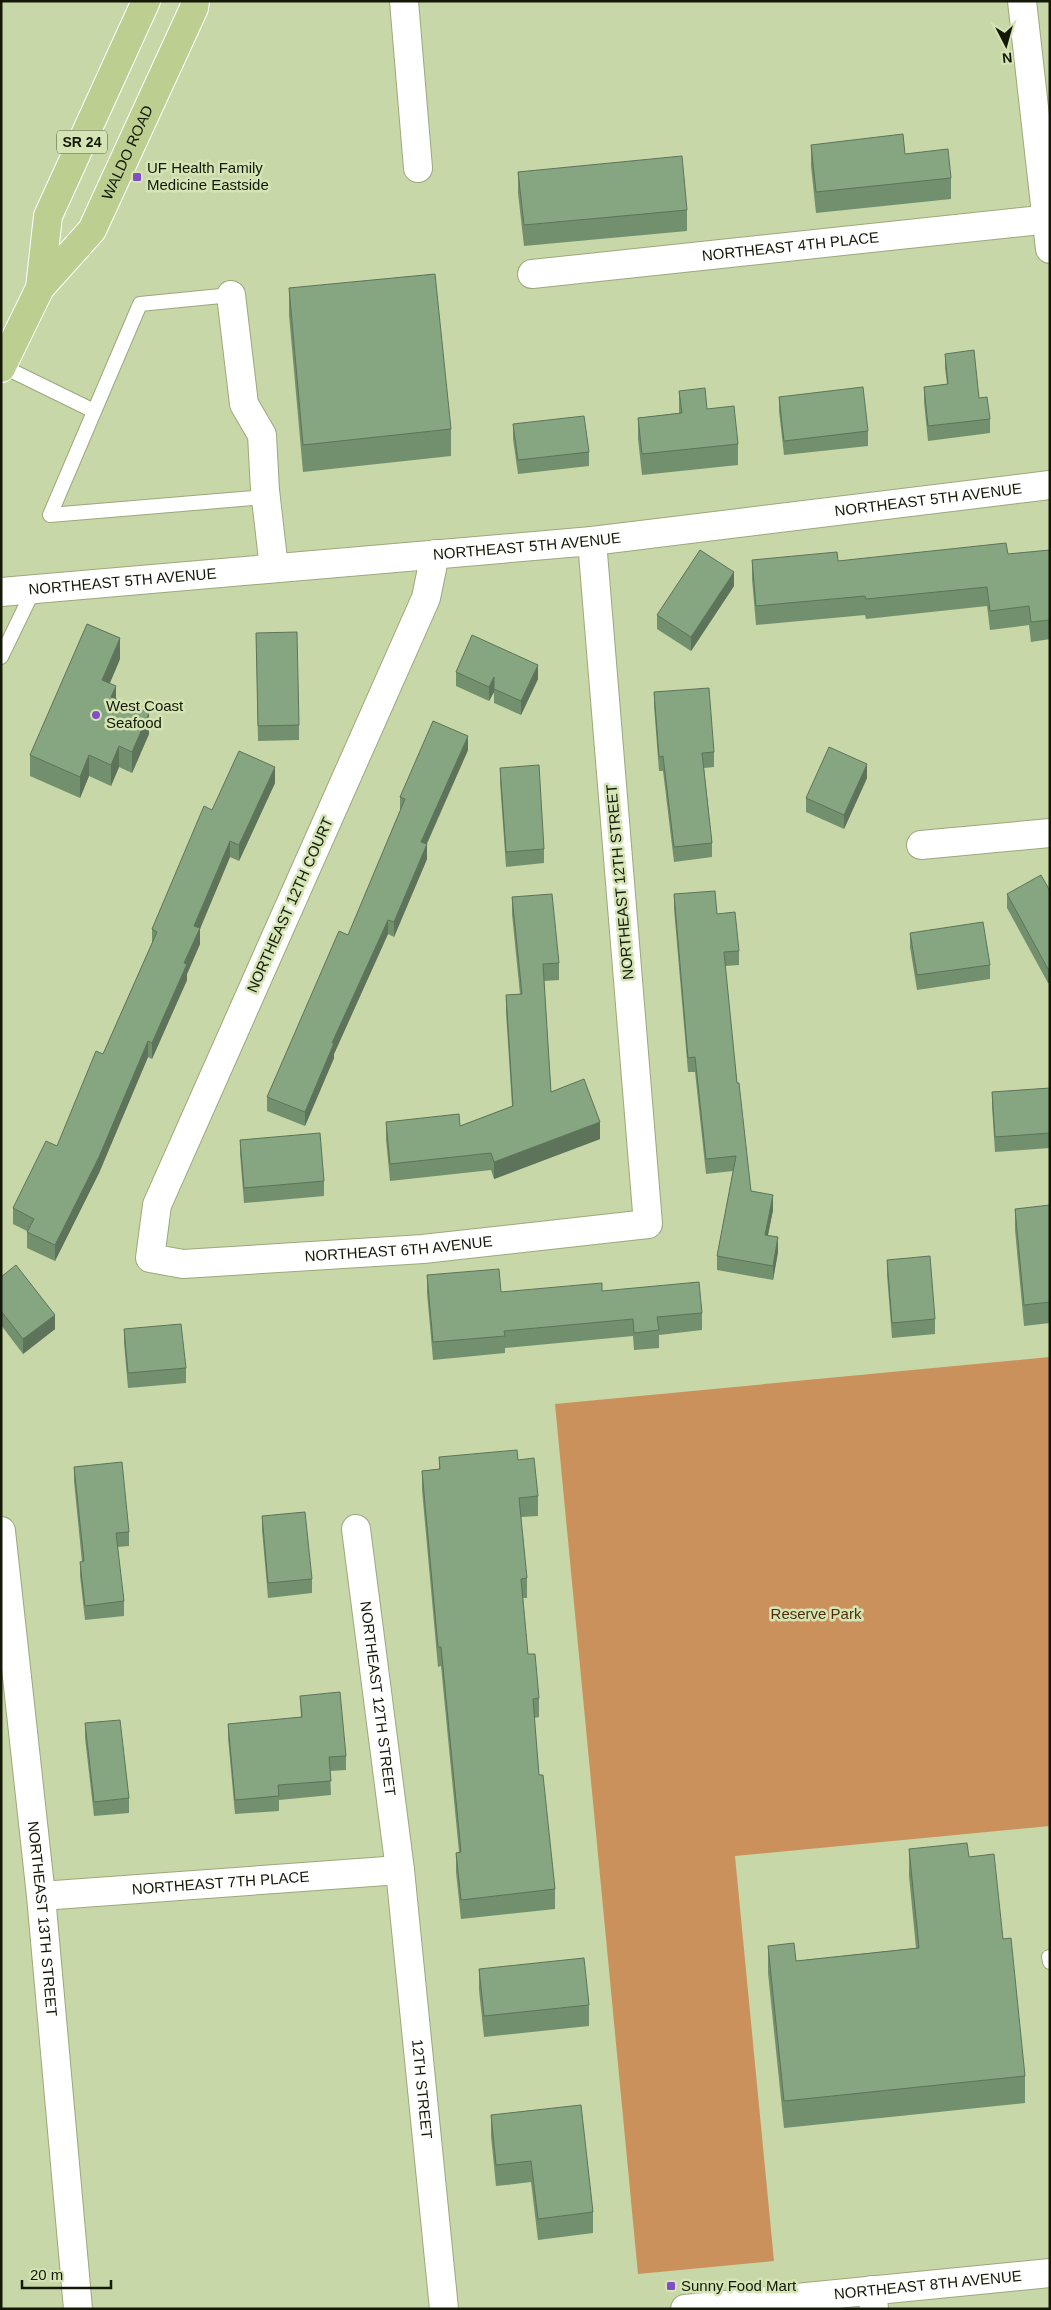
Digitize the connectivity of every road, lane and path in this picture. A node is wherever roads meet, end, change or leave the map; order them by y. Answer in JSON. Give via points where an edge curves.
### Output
{"nodes":[{"id":1,"x":146,"y":1,"type":"edge"},
{"id":2,"x":195,"y":1,"type":"edge"},
{"id":3,"x":404,"y":1,"type":"edge"},
{"id":4,"x":1022,"y":1,"type":"edge"},
{"id":5,"x":1041,"y":93,"type":"edge"},
{"id":6,"x":418,"y":168,"type":"dead end"},
{"id":7,"x":1048,"y":219,"type":"edge"},
{"id":8,"x":1050,"y":250,"type":"edge"},
{"id":9,"x":532,"y":274,"type":"dead end"},
{"id":10,"x":40,"y":288,"type":"junction"},
{"id":11,"x":231,"y":296,"type":"joint"},
{"id":12,"x":2,"y":367,"type":"edge"},
{"id":13,"x":94,"y":411,"type":"junction"},
{"id":14,"x":1050,"y":485,"type":"edge"},
{"id":15,"x":266,"y":497,"type":"junction"},
{"id":16,"x":592,"y":540,"type":"junction"},
{"id":17,"x":435,"y":554,"type":"junction"},
{"id":18,"x":274,"y":568,"type":"junction"},
{"id":19,"x":34,"y":589,"type":"junction"},
{"id":20,"x":1,"y":592,"type":"edge"},
{"id":21,"x":1,"y":656,"type":"edge"},
{"id":22,"x":1050,"y":833,"type":"edge"},
{"id":23,"x":921,"y":844,"type":"dead end"},
{"id":24,"x":648,"y":1224,"type":"joint"},
{"id":25,"x":150,"y":1258,"type":"joint"},
{"id":26,"x":356,"y":1528,"type":"dead end"},
{"id":27,"x":1,"y":1531,"type":"edge"},
{"id":28,"x":400,"y":1870,"type":"junction"},
{"id":29,"x":41,"y":1896,"type":"junction"},
{"id":30,"x":1049,"y":1957,"type":"edge"},
{"id":31,"x":1050,"y":1962,"type":"edge"},
{"id":32,"x":1050,"y":2273,"type":"edge"},
{"id":33,"x":873,"y":2300,"type":"edge"},
{"id":34,"x":78,"y":2309,"type":"edge"},
{"id":35,"x":444,"y":2309,"type":"edge"},
{"id":36,"x":685,"y":2309,"type":"edge"}],
"edges":[{"from":1,"to":10,"type":"highway","name":"WALDO ROAD","number":"SR 24","via":[[48,216]]},
{"from":2,"to":10,"type":"highway","name":"WALDO ROAD","number":"SR 24","via":[[92,230]]},
{"from":3,"to":6,"type":"street"},
{"from":4,"to":5,"type":"street"},
{"from":5,"to":7,"type":"street"},
{"from":7,"to":8,"type":"street"},
{"from":7,"to":9,"type":"street","name":"NORTHEAST 4TH PLACE"},
{"from":10,"to":12,"type":"highway","name":"WALDO ROAD","number":"SR 24"},
{"from":11,"to":13,"type":"lane","via":[[140,304]]},
{"from":11,"to":15,"type":"street","via":[[244,404],[262,435]]},
{"from":12,"to":13,"type":"lane"},
{"from":13,"to":15,"type":"lane","via":[[50,515]]},
{"from":14,"to":16,"type":"street","name":"NORTHEAST 5TH AVENUE"},
{"from":15,"to":18,"type":"street"},
{"from":16,"to":17,"type":"street","name":"NORTHEAST 5TH AVENUE"},
{"from":16,"to":24,"type":"street","name":"NORTHEAST 12TH STREET"},
{"from":17,"to":18,"type":"street","name":"NORTHEAST 5TH AVENUE"},
{"from":17,"to":25,"type":"street","name":"NORTHEAST 12TH COURT","via":[[426,598],[157,1205]]},
{"from":18,"to":19,"type":"street","name":"NORTHEAST 5TH AVENUE"},
{"from":19,"to":20,"type":"street","name":"NORTHEAST 5TH AVENUE"},
{"from":19,"to":21,"type":"lane"},
{"from":22,"to":23,"type":"street"},
{"from":24,"to":25,"type":"street","name":"NORTHEAST 6TH AVENUE","via":[[423,1249],[183,1264]]},
{"from":26,"to":28,"type":"street","name":"NORTHEAST 12TH STREET"},
{"from":27,"to":29,"type":"street","name":"NORTHEAST 13TH STREET"},
{"from":28,"to":29,"type":"street","name":"NORTHEAST 7TH PLACE"},
{"from":28,"to":35,"type":"street","name":"12TH STREET"},
{"from":29,"to":34,"type":"street","name":"NORTHEAST 13TH STREET"},
{"from":30,"to":31,"type":"lane"},
{"from":32,"to":33,"type":"street","name":"NORTHEAST 8TH AVENUE"},
{"from":33,"to":36,"type":"street","name":"NORTHEAST 8TH AVENUE"}]}
